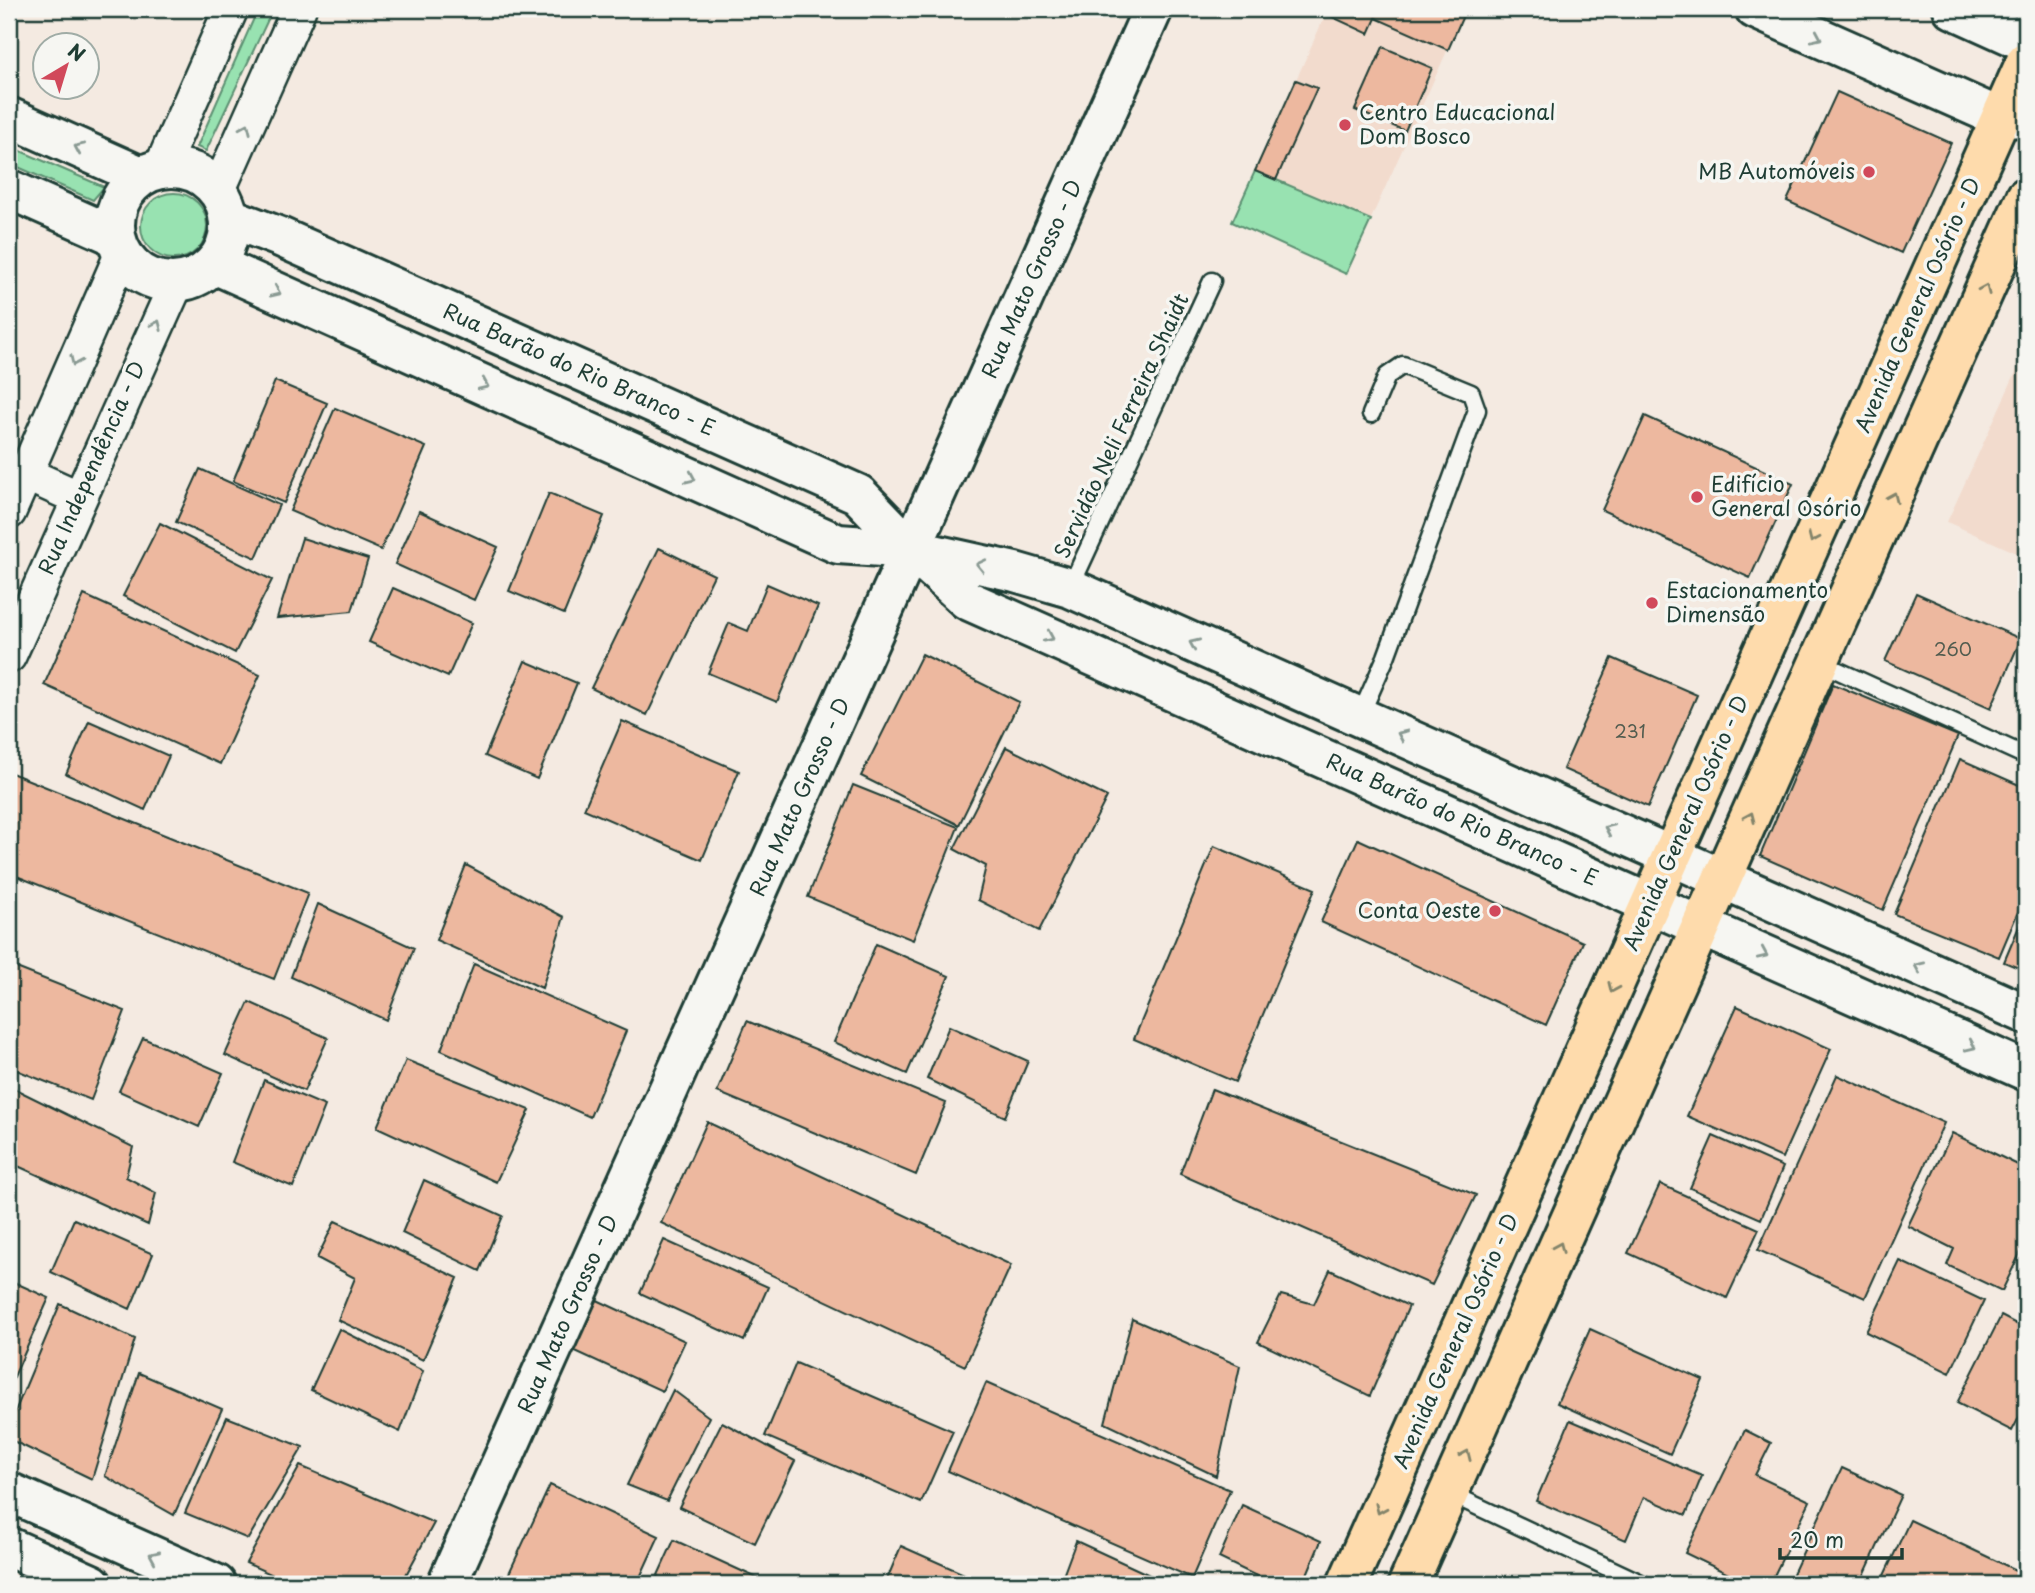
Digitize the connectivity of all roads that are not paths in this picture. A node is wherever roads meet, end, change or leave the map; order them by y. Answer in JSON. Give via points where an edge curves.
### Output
{"nodes":[{"id":1,"x":231,"y":9,"type":"edge"},
{"id":2,"x":299,"y":9,"type":"edge"},
{"id":3,"x":1153,"y":9,"type":"edge"},
{"id":4,"x":1755,"y":9,"type":"edge"},
{"id":5,"x":1953,"y":9,"type":"edge"},
{"id":6,"x":2026,"y":42,"type":"edge"},
{"id":7,"x":2026,"y":61,"type":"edge"},
{"id":8,"x":9,"y":117,"type":"edge"},
{"id":9,"x":2014,"y":118,"type":"edge"},
{"id":10,"x":151,"y":172,"type":"junction"},
{"id":11,"x":9,"y":190,"type":"edge"},
{"id":12,"x":2026,"y":197,"type":"edge"},
{"id":13,"x":223,"y":204,"type":"junction"},
{"id":14,"x":118,"y":244,"type":"junction"},
{"id":15,"x":214,"y":264,"type":"junction"},
{"id":16,"x":1212,"y":281,"type":"dead end"},
{"id":17,"x":177,"y":282,"type":"junction"},
{"id":18,"x":546,"y":355,"type":"junction"},
{"id":19,"x":525,"y":404,"type":"junction"},
{"id":20,"x":1371,"y":414,"type":"dead end"},
{"id":21,"x":26,"y":474,"type":"junction"},
{"id":22,"x":79,"y":498,"type":"junction"},
{"id":23,"x":9,"y":512,"type":"edge"},
{"id":24,"x":911,"y":549,"type":"junction"},
{"id":25,"x":1070,"y":588,"type":"junction"},
{"id":26,"x":9,"y":656,"type":"edge"},
{"id":27,"x":1819,"y":662,"type":"junction"},
{"id":28,"x":1266,"y":676,"type":"junction"},
{"id":29,"x":1360,"y":716,"type":"junction"},
{"id":30,"x":1244,"y":724,"type":"junction"},
{"id":31,"x":2026,"y":756,"type":"edge"},
{"id":32,"x":1672,"y":857,"type":"junction"},
{"id":33,"x":1723,"y":879,"type":"junction"},
{"id":34,"x":1651,"y":903,"type":"junction"},
{"id":35,"x":1701,"y":926,"type":"junction"},
{"id":36,"x":2026,"y":1014,"type":"edge"},
{"id":37,"x":2026,"y":1071,"type":"edge"},
{"id":38,"x":9,"y":1492,"type":"edge"},
{"id":39,"x":1449,"y":1493,"type":"junction"},
{"id":40,"x":9,"y":1547,"type":"edge"},
{"id":41,"x":92,"y":1584,"type":"edge"},
{"id":42,"x":216,"y":1584,"type":"edge"},
{"id":43,"x":447,"y":1584,"type":"edge"},
{"id":44,"x":1347,"y":1584,"type":"edge"},
{"id":45,"x":1408,"y":1584,"type":"edge"},
{"id":46,"x":1643,"y":1584,"type":"edge"}],
"edges":[{"from":1,"to":10,"type":"street"},
{"from":13,"to":2,"type":"street","one_way":true},
{"from":3,"to":24,"type":"street","name":"Rua Mato Grosso - D"},
{"from":4,"to":9,"type":"street","one_way":true},
{"from":5,"to":6,"type":"street"},
{"from":7,"to":9,"type":"main road","name":"Avenida General Osório - D"},
{"from":10,"to":8,"type":"street","one_way":true},
{"from":9,"to":32,"type":"main road","name":"Avenida General Osório - D","one_way":true},
{"from":10,"to":13,"type":"street","via":[[193,171],[211,183]]},
{"from":10,"to":14,"type":"street","via":[[122,196],[117,208]]},
{"from":11,"to":14,"type":"street"},
{"from":27,"to":12,"type":"main road","one_way":true},
{"from":13,"to":15,"type":"street","via":[[228,237]]},
{"from":13,"to":18,"type":"street","name":"Rua Barão do Rio Branco - E","via":[[270,233]]},
{"from":14,"to":17,"type":"street","via":[[130,264],[151,279]]},
{"from":14,"to":21,"type":"street","one_way":true},
{"from":15,"to":17,"type":"street","via":[[197,277]]},
{"from":15,"to":19,"type":"street","one_way":true},
{"from":16,"to":25,"type":"lane","name":"Servidão Neli Ferreira Shaidt"},
{"from":22,"to":17,"type":"street","name":"Rua Independência - D","one_way":true},
{"from":18,"to":19,"type":"street"},
{"from":18,"to":24,"type":"street","name":"Rua Barão do Rio Branco - E","via":[[858,494]]},
{"from":19,"to":24,"type":"street","one_way":true,"via":[[838,544]]},
{"from":20,"to":29,"type":"lane","via":[[1387,376],[1403,365],[1471,393],[1477,410]]},
{"from":21,"to":22,"type":"street"},
{"from":21,"to":23,"type":"street"},
{"from":22,"to":26,"type":"street","name":"Rua Independência - D"},
{"from":25,"to":24,"type":"street","one_way":true},
{"from":24,"to":30,"type":"street","name":"Rua Barão do Rio Branco - E","one_way":true,"via":[[967,600]]},
{"from":24,"to":43,"type":"street","name":"Rua Mato Grosso - D"},
{"from":28,"to":25,"type":"street","one_way":true},
{"from":27,"to":31,"type":"lane"},
{"from":33,"to":27,"type":"main road","one_way":true},
{"from":28,"to":29,"type":"street"},
{"from":28,"to":30,"type":"street"},
{"from":32,"to":29,"type":"street","one_way":true},
{"from":30,"to":34,"type":"street","name":"Rua Barão do Rio Branco - E"},
{"from":32,"to":33,"type":"street"},
{"from":32,"to":34,"type":"main road","name":"Avenida General Osório - D"},
{"from":33,"to":35,"type":"main road"},
{"from":36,"to":33,"type":"street","one_way":true},
{"from":34,"to":35,"type":"street","name":"Rua Barão do Rio Branco - E"},
{"from":34,"to":44,"type":"main road","name":"Avenida General Osório - D","one_way":true},
{"from":35,"to":37,"type":"street","name":"Rua Barão do Rio Branco - E","one_way":true},
{"from":39,"to":35,"type":"main road","one_way":true},
{"from":42,"to":38,"type":"street","one_way":true},
{"from":39,"to":45,"type":"main road"},
{"from":39,"to":46,"type":"lane"},
{"from":40,"to":41,"type":"street"}]}
